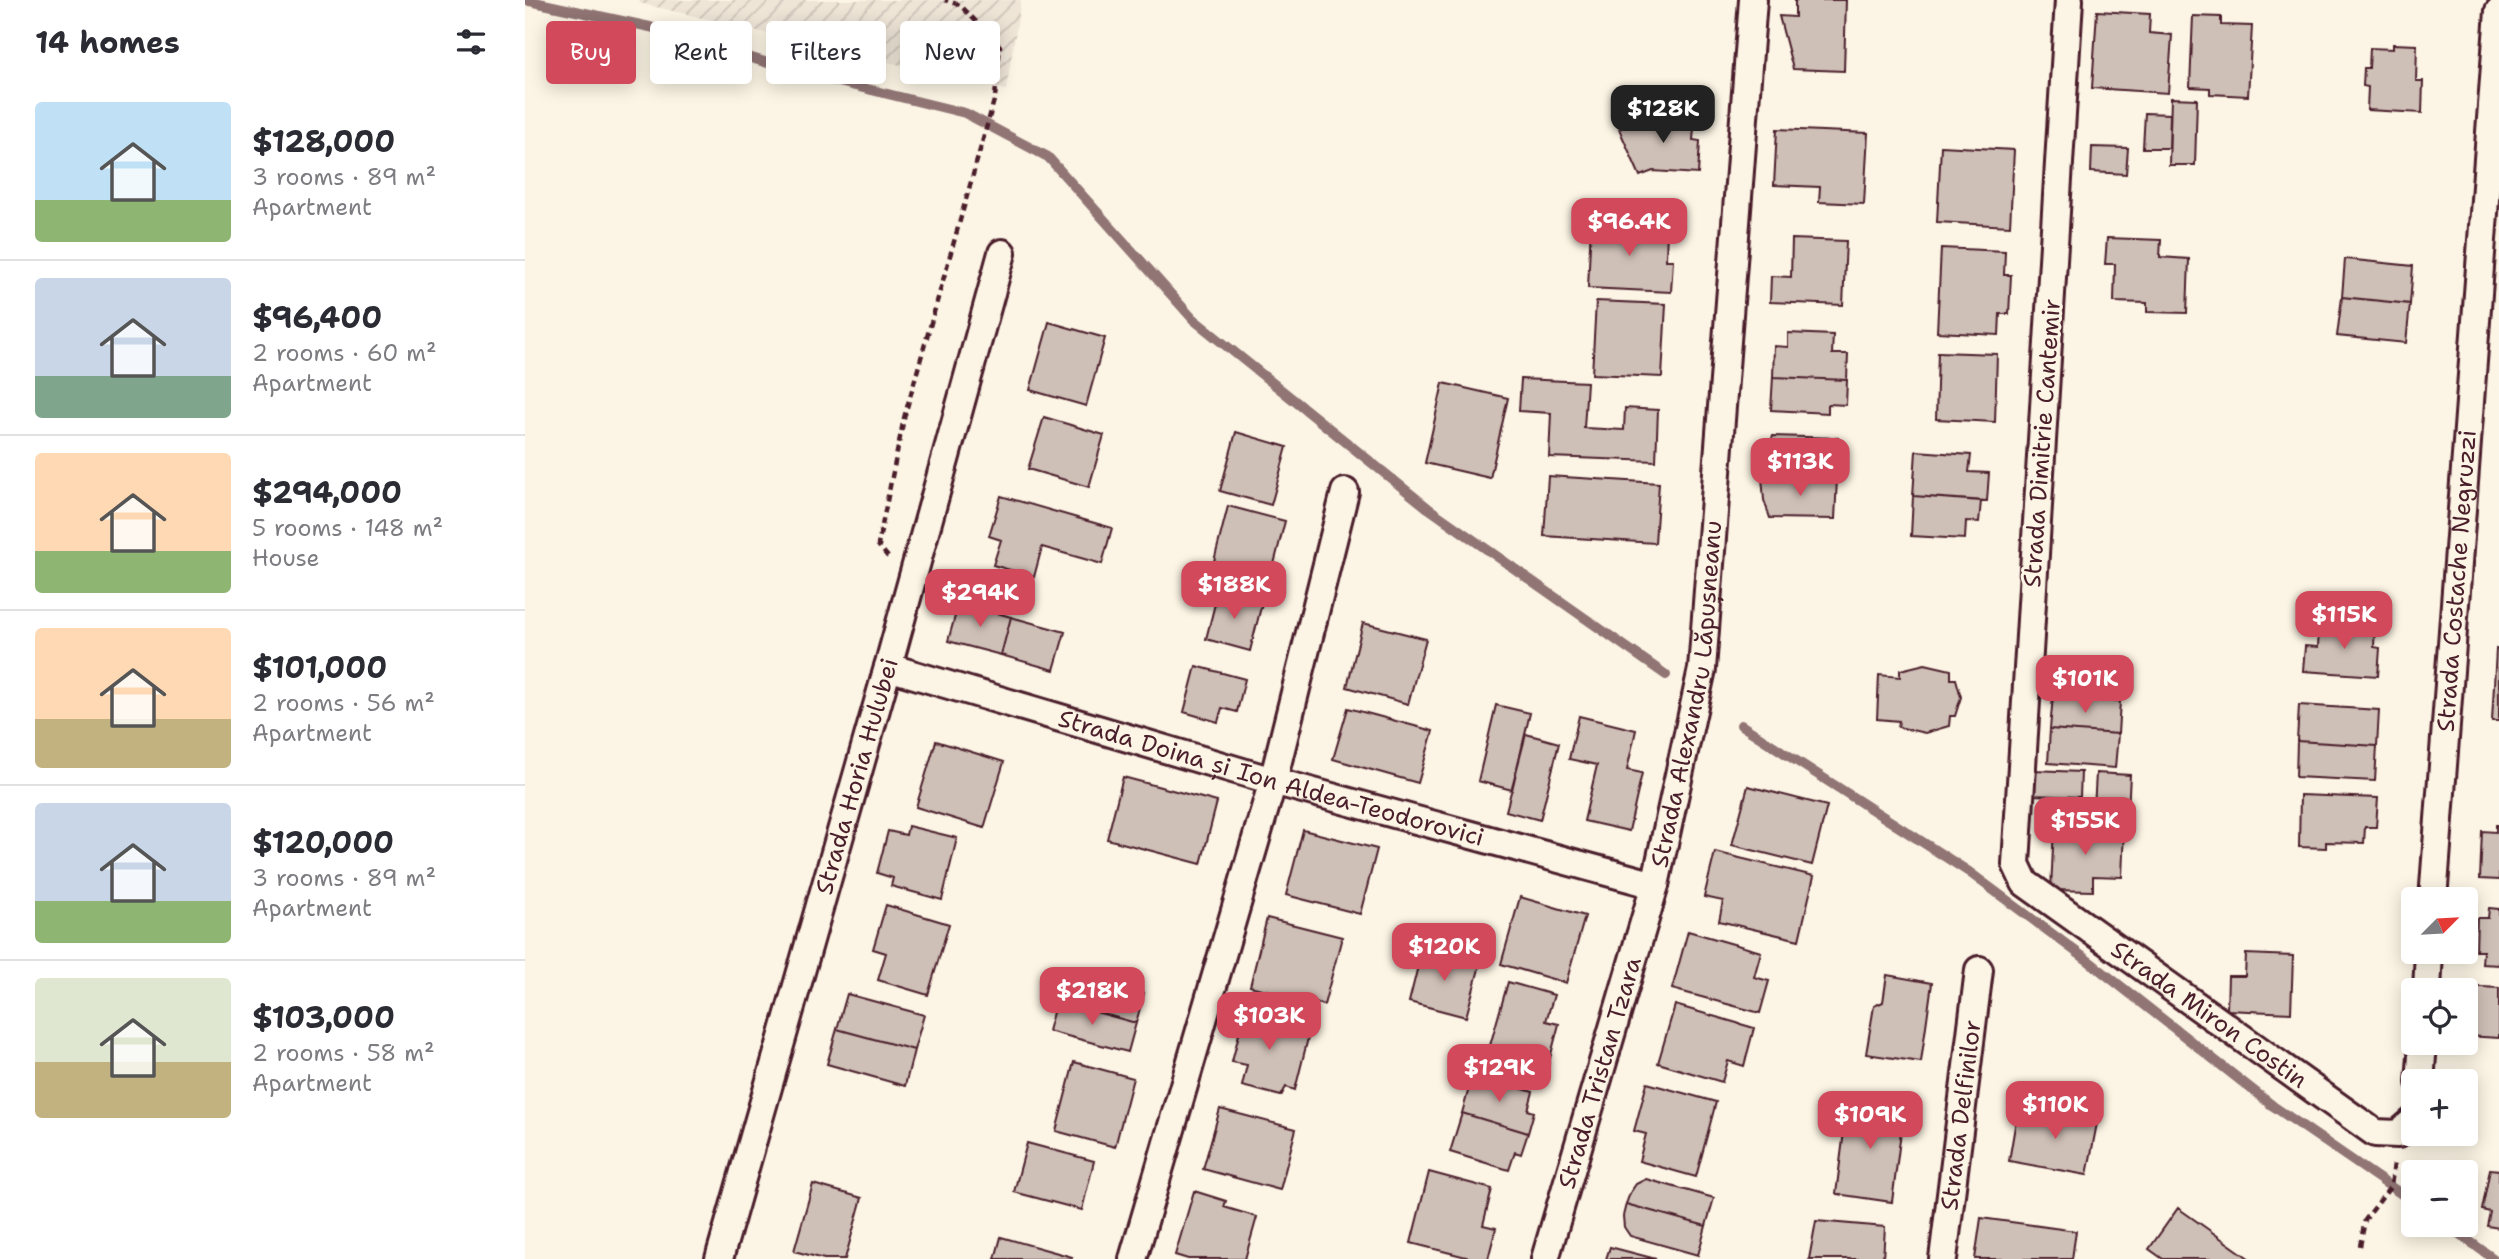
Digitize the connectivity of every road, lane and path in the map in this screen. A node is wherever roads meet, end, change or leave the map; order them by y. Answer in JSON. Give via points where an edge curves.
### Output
{"nodes":[{"id":1,"x":945,"y":0,"type":"edge"},
{"id":2,"x":1753,"y":0,"type":"edge"},
{"id":3,"x":2069,"y":0,"type":"edge"},
{"id":4,"x":2499,"y":11,"type":"edge"},
{"id":5,"x":1002,"y":253,"type":"dead end"},
{"id":6,"x":1345,"y":492,"type":"dead end"},
{"id":7,"x":911,"y":585,"type":"junction"},
{"id":8,"x":888,"y":667,"type":"junction"},
{"id":9,"x":1273,"y":781,"type":"junction"},
{"id":10,"x":2025,"y":883,"type":"joint"},
{"id":11,"x":1655,"y":885,"type":"junction"},
{"id":12,"x":2434,"y":887,"type":"edge"},
{"id":13,"x":1979,"y":970,"type":"dead end"},
{"id":14,"x":2401,"y":1128,"type":"edge"},
{"id":15,"x":2401,"y":1146,"type":"edge"},
{"id":16,"x":2360,"y":1247,"type":"dead end"},
{"id":17,"x":719,"y":1259,"type":"edge"},
{"id":18,"x":1133,"y":1259,"type":"edge"},
{"id":19,"x":1545,"y":1259,"type":"edge"},
{"id":20,"x":1944,"y":1259,"type":"edge"}],
"edges":[{"from":1,"to":7,"type":"path","via":[[960,5],[1000,46],[995,97],[904,418],[878,545]]},
{"from":2,"to":11,"type":"street","name":"Strada Alexandru Lăpușneanu","via":[[1702,669]]},
{"from":3,"to":10,"type":"street","name":"Strada Dimitrie Cantemir","via":[[2015,864]]},
{"from":4,"to":12,"type":"street","name":"Strada Costache Negruzzi"},
{"from":5,"to":7,"type":"street","name":"Strada Horia Hulubei"},
{"from":6,"to":9,"type":"street"},
{"from":7,"to":8,"type":"street","name":"Strada Horia Hulubei"},
{"from":8,"to":9,"type":"street","name":"Strada Doina și Ion Aldea-Teodorovici"},
{"from":8,"to":17,"type":"street","name":"Strada Horia Hulubei"},
{"from":9,"to":11,"type":"street","name":"Strada Doina și Ion Aldea-Teodorovici"},
{"from":9,"to":18,"type":"street"},
{"from":10,"to":14,"type":"street","name":"Strada Miron Costin","via":[[2375,1133]]},
{"from":11,"to":19,"type":"street","name":"Strada Tristan Tzara"},
{"from":13,"to":20,"type":"street","name":"Strada Delfinilor"},
{"from":15,"to":16,"type":"path","via":[[2391,1186],[2365,1220]]}]}
